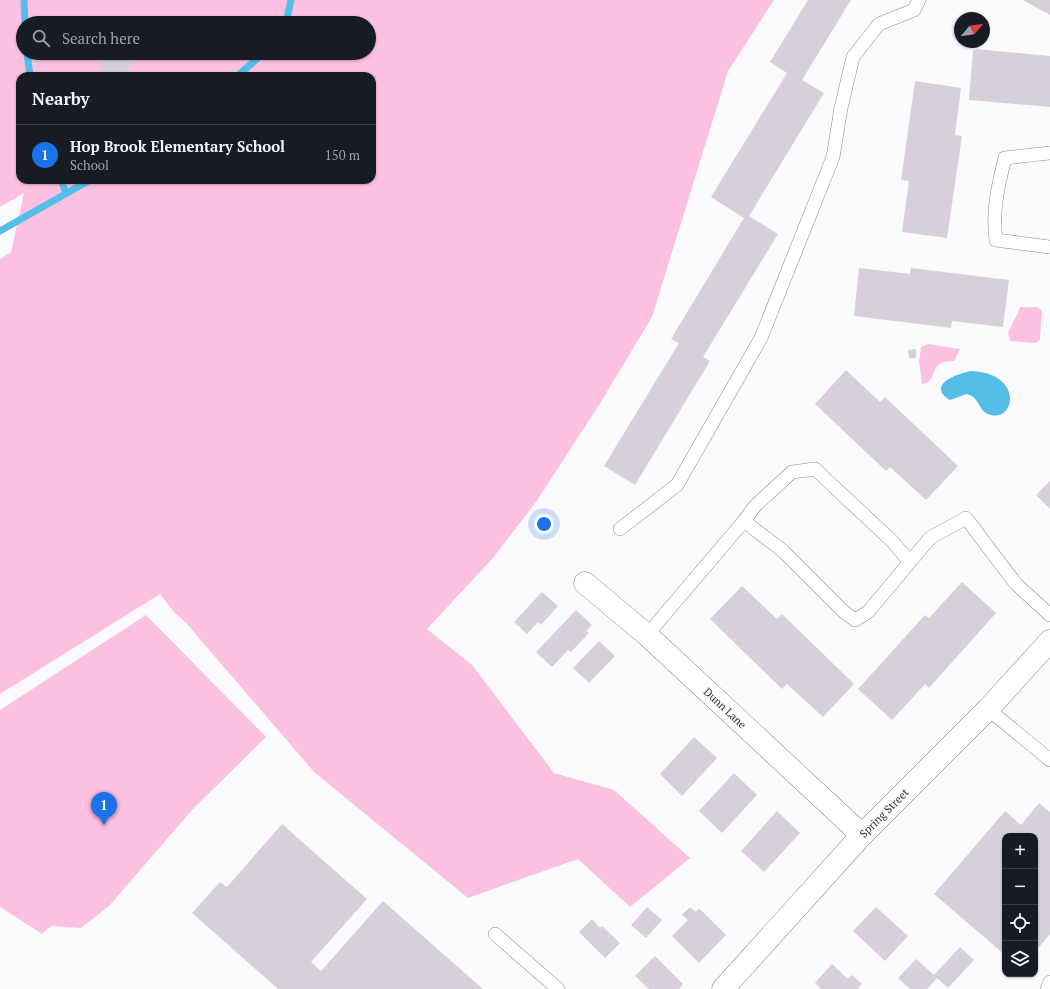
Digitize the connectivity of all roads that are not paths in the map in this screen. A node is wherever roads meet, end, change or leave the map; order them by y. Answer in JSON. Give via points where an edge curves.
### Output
{"nodes":[{"id":1,"x":920,"y":0,"type":"edge"},
{"id":2,"x":1050,"y":152,"type":"edge"},
{"id":3,"x":1050,"y":247,"type":"edge"},
{"id":4,"x":744,"y":521,"type":"junction"},
{"id":5,"x":620,"y":529,"type":"dead end"},
{"id":6,"x":909,"y":561,"type":"junction"},
{"id":7,"x":585,"y":583,"type":"dead end"},
{"id":8,"x":1050,"y":616,"type":"edge"},
{"id":9,"x":647,"y":635,"type":"junction"},
{"id":10,"x":1050,"y":641,"type":"edge"},
{"id":11,"x":988,"y":709,"type":"junction"},
{"id":12,"x":1050,"y":760,"type":"edge"},
{"id":13,"x":862,"y":835,"type":"junction"},
{"id":14,"x":495,"y":934,"type":"dead end"},
{"id":15,"x":1050,"y":982,"type":"edge"},
{"id":16,"x":558,"y":989,"type":"edge"},
{"id":17,"x":723,"y":989,"type":"edge"},
{"id":18,"x":1047,"y":989,"type":"edge"}],
"edges":[{"from":1,"to":5,"type":"lane","via":[[914,10],[879,24],[853,57],[833,156],[761,338],[677,486]]},
{"from":2,"to":3,"type":"lane","via":[[1005,158],[993,221],[996,240]]},
{"from":4,"to":6,"type":"lane","via":[[755,506],[792,472],[815,469],[892,541]]},
{"from":4,"to":6,"type":"lane","via":[[783,551],[855,620],[868,612]]},
{"from":4,"to":9,"type":"lane"},
{"from":6,"to":8,"type":"lane","via":[[930,538],[966,518],[1016,584]]},
{"from":7,"to":9,"type":"main road","name":"Dunn Lane"},
{"from":9,"to":13,"type":"main road","name":"Dunn Lane"},
{"from":10,"to":11,"type":"main road","name":"Spring Street"},
{"from":11,"to":12,"type":"lane"},
{"from":11,"to":13,"type":"main road","name":"Spring Street"},
{"from":13,"to":17,"type":"main road","name":"Spring Street"},
{"from":14,"to":16,"type":"lane"},
{"from":15,"to":18,"type":"lane"}]}
